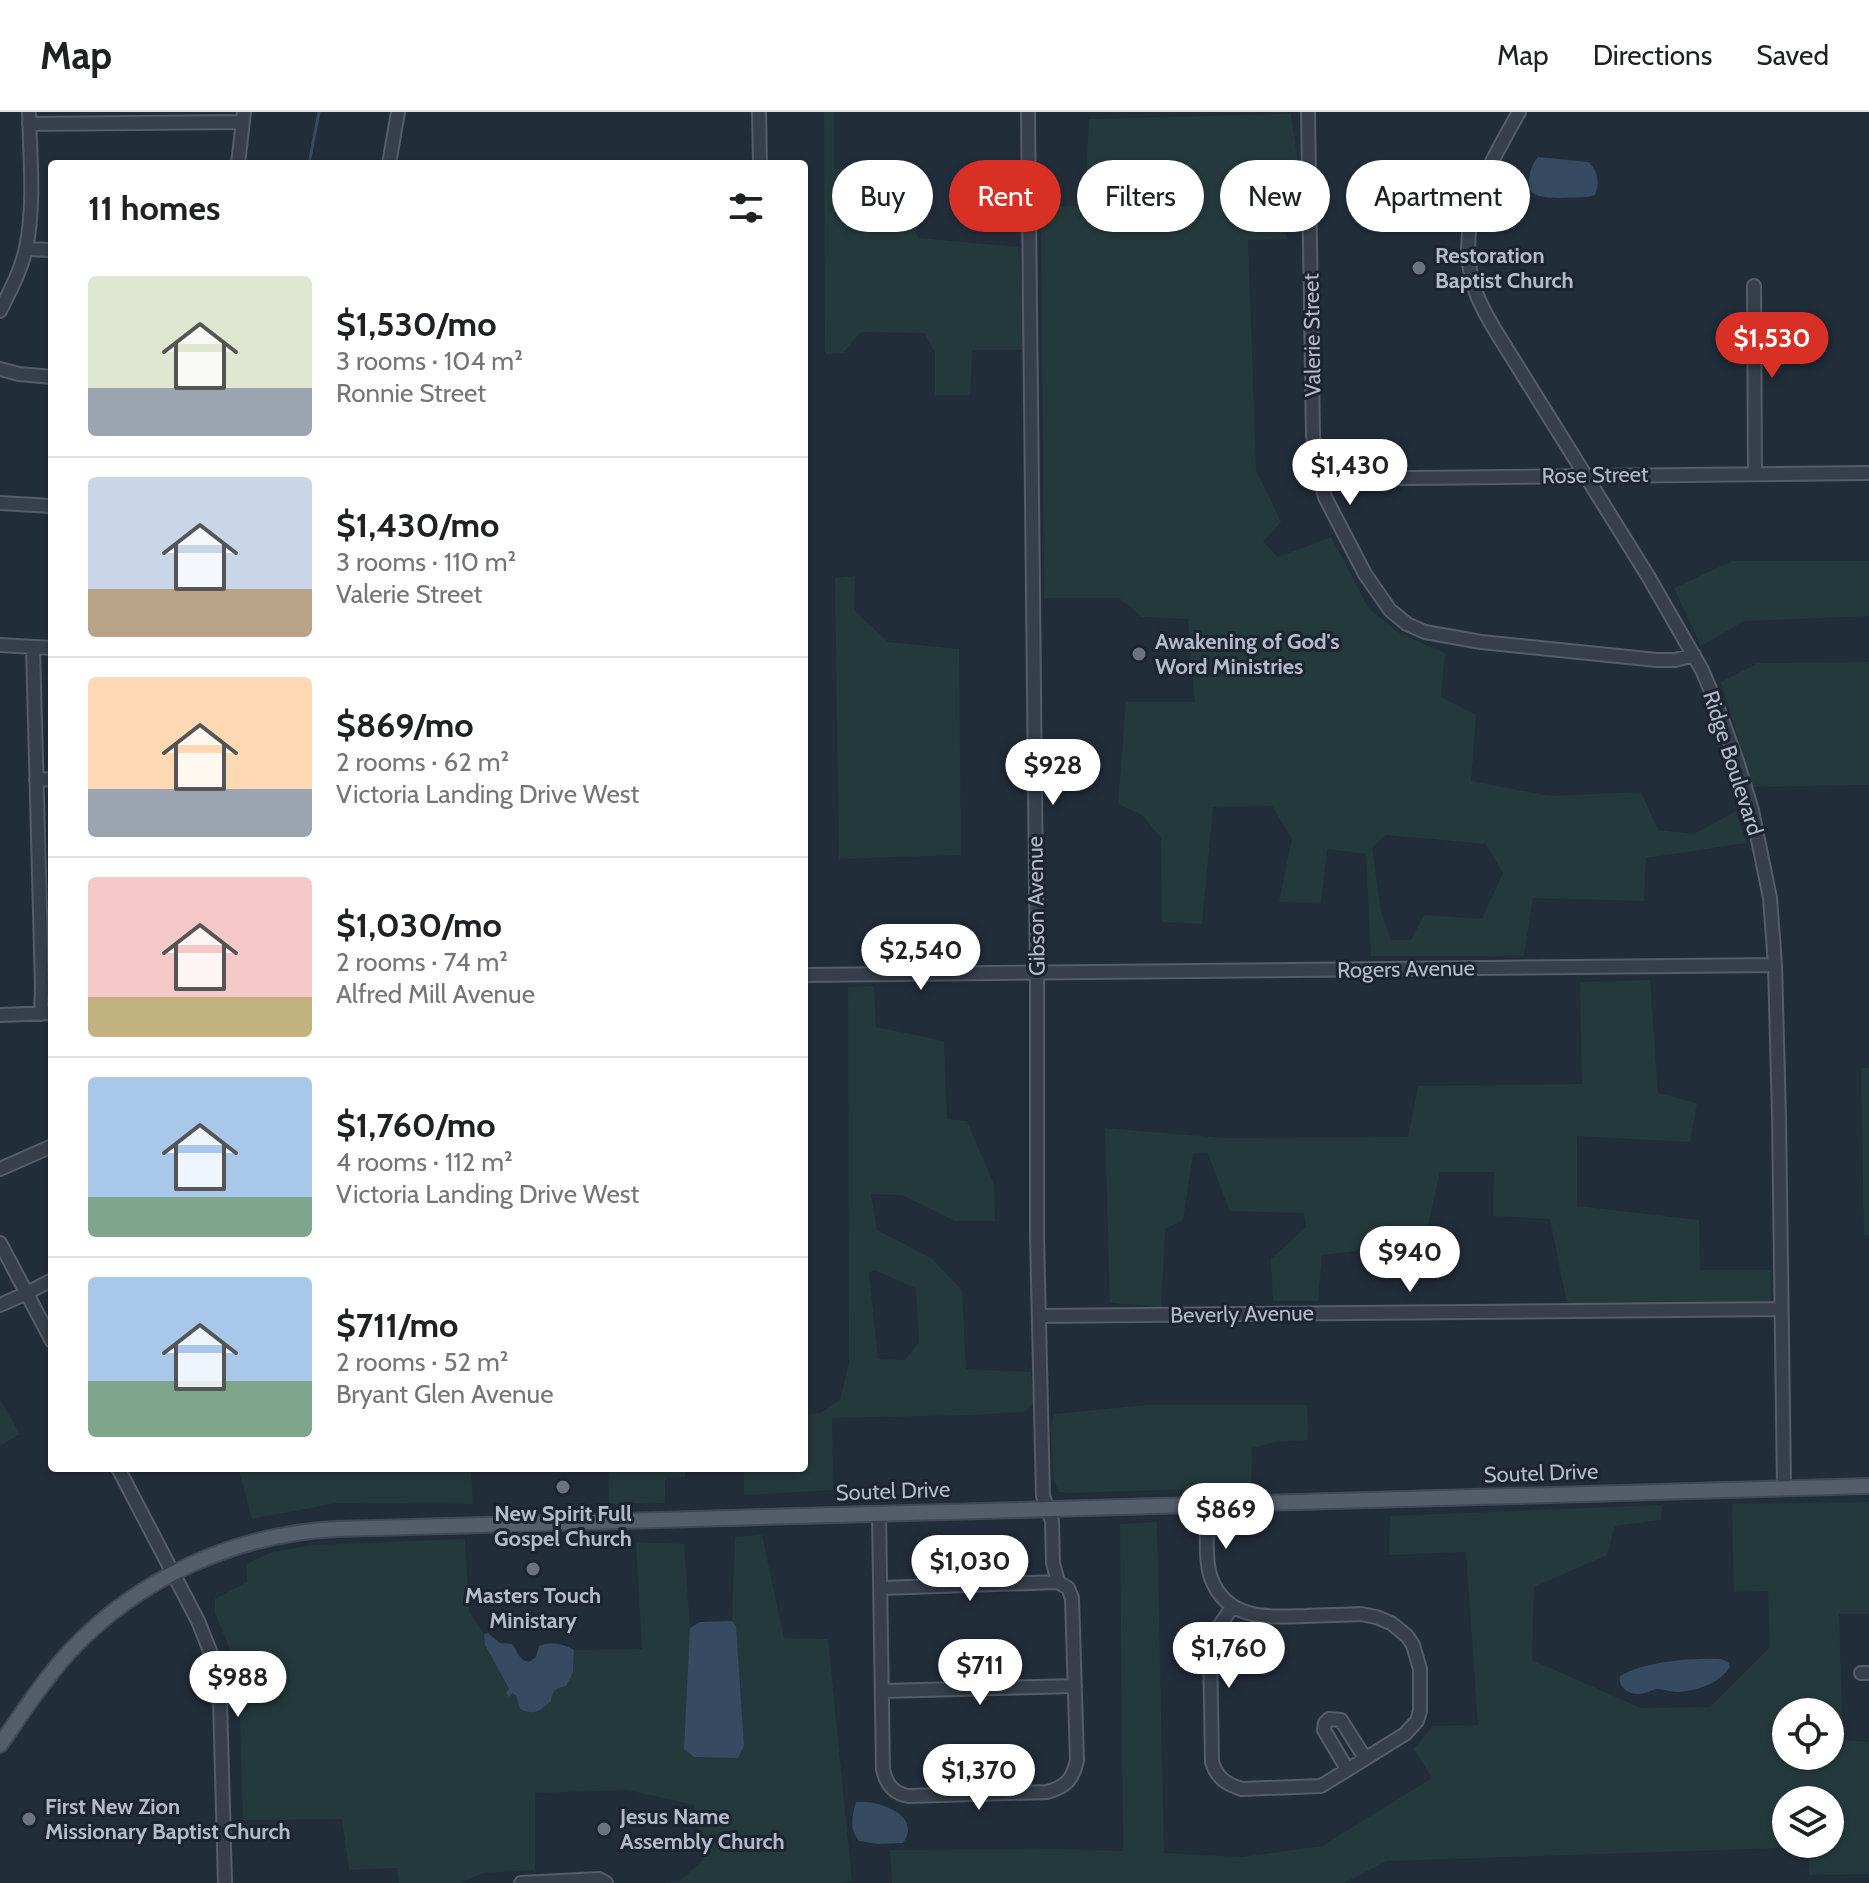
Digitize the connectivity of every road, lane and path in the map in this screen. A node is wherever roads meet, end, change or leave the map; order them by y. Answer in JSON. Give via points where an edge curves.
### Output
{"nodes":[{"id":1,"x":398,"y":112,"type":"edge"},
{"id":2,"x":759,"y":112,"type":"edge"},
{"id":3,"x":1028,"y":112,"type":"edge"},
{"id":4,"x":1308,"y":112,"type":"edge"},
{"id":5,"x":1519,"y":112,"type":"edge"},
{"id":6,"x":244,"y":117,"type":"edge"},
{"id":7,"x":29,"y":118,"type":"edge"},
{"id":8,"x":239,"y":160,"type":"edge"},
{"id":9,"x":390,"y":160,"type":"edge"},
{"id":10,"x":760,"y":160,"type":"edge"},
{"id":11,"x":26,"y":249,"type":"junction"},
{"id":12,"x":48,"y":250,"type":"edge"},
{"id":13,"x":1754,"y":286,"type":"dead end"},
{"id":14,"x":0,"y":311,"type":"edge"},
{"id":15,"x":0,"y":369,"type":"edge"},
{"id":16,"x":48,"y":377,"type":"edge"},
{"id":17,"x":1869,"y":473,"type":"edge"},
{"id":18,"x":1755,"y":474,"type":"junction"},
{"id":19,"x":1586,"y":476,"type":"junction"},
{"id":20,"x":1321,"y":479,"type":"junction"},
{"id":21,"x":0,"y":503,"type":"edge"},
{"id":22,"x":48,"y":506,"type":"edge"},
{"id":23,"x":0,"y":645,"type":"edge"},
{"id":24,"x":33,"y":647,"type":"junction"},
{"id":25,"x":48,"y":648,"type":"edge"},
{"id":26,"x":1694,"y":655,"type":"junction"},
{"id":27,"x":48,"y":779,"type":"edge"},
{"id":28,"x":36,"y":780,"type":"junction"},
{"id":29,"x":45,"y":902,"type":"edge"},
{"id":30,"x":1775,"y":965,"type":"junction"},
{"id":31,"x":1037,"y":973,"type":"junction"},
{"id":32,"x":808,"y":975,"type":"edge"},
{"id":33,"x":46,"y":1014,"type":"edge"},
{"id":34,"x":0,"y":1015,"type":"edge"},
{"id":35,"x":48,"y":1148,"type":"edge"},
{"id":36,"x":0,"y":1169,"type":"edge"},
{"id":37,"x":0,"y":1243,"type":"edge"},
{"id":38,"x":48,"y":1282,"type":"edge"},
{"id":39,"x":27,"y":1293,"type":"junction"},
{"id":40,"x":0,"y":1305,"type":"edge"},
{"id":41,"x":1781,"y":1309,"type":"junction"},
{"id":42,"x":1039,"y":1316,"type":"junction"},
{"id":43,"x":48,"y":1333,"type":"edge"},
{"id":44,"x":120,"y":1472,"type":"edge"},
{"id":45,"x":1869,"y":1486,"type":"edge"},
{"id":46,"x":1784,"y":1488,"type":"junction"},
{"id":47,"x":1207,"y":1504,"type":"junction"},
{"id":48,"x":1047,"y":1508,"type":"junction"},
{"id":49,"x":879,"y":1513,"type":"junction"},
{"id":50,"x":174,"y":1573,"type":"junction"},
{"id":51,"x":1058,"y":1582,"type":"junction"},
{"id":52,"x":881,"y":1588,"type":"junction"},
{"id":53,"x":1233,"y":1606,"type":"junction"},
{"id":54,"x":1412,"y":1619,"type":"dead end"},
{"id":55,"x":1402,"y":1630,"type":"junction"},
{"id":56,"x":1075,"y":1686,"type":"junction"},
{"id":57,"x":883,"y":1691,"type":"junction"},
{"id":58,"x":0,"y":1745,"type":"edge"},
{"id":59,"x":1365,"y":1758,"type":"junction"},
{"id":60,"x":1347,"y":1769,"type":"junction"},
{"id":61,"x":225,"y":1883,"type":"edge"},
{"id":62,"x":521,"y":1883,"type":"edge"},
{"id":63,"x":606,"y":1883,"type":"edge"}],
"edges":[{"from":1,"to":9,"type":"street"},
{"from":2,"to":10,"type":"street"},
{"from":3,"to":31,"type":"street","name":"Gibson Avenue"},
{"from":4,"to":20,"type":"street","name":"Valerie Street","via":[[1313,436]]},
{"from":5,"to":19,"type":"street","name":"Ridge Boulevard","via":[[1477,195],[1469,235],[1470,271],[1495,330]]},
{"from":6,"to":7,"type":"street"},
{"from":6,"to":8,"type":"street"},
{"from":7,"to":11,"type":"street"},
{"from":11,"to":12,"type":"street"},
{"from":11,"to":14,"type":"street"},
{"from":13,"to":18,"type":"street"},
{"from":15,"to":16,"type":"street"},
{"from":17,"to":18,"type":"street","name":"Rose Street"},
{"from":18,"to":19,"type":"street","name":"Rose Street"},
{"from":19,"to":20,"type":"street","name":"Rose Street"},
{"from":19,"to":26,"type":"street","name":"Ridge Boulevard"},
{"from":20,"to":26,"type":"street","name":"Valerie Street","via":[[1365,574],[1390,610],[1407,624],[1481,642],[1644,659]]},
{"from":21,"to":22,"type":"street"},
{"from":23,"to":24,"type":"street"},
{"from":24,"to":25,"type":"street"},
{"from":24,"to":28,"type":"street"},
{"from":26,"to":30,"type":"street","name":"Ridge Boulevard","via":[[1752,810],[1766,876]]},
{"from":27,"to":28,"type":"street"},
{"from":28,"to":29,"type":"street"},
{"from":29,"to":33,"type":"street"},
{"from":30,"to":31,"type":"street","name":"Rogers Avenue"},
{"from":30,"to":41,"type":"street","name":"Ridge Boulevard"},
{"from":31,"to":32,"type":"street","name":"Rogers Avenue"},
{"from":31,"to":42,"type":"street","name":"Gibson Avenue"},
{"from":33,"to":34,"type":"street"},
{"from":35,"to":36,"type":"street"},
{"from":37,"to":39,"type":"street"},
{"from":38,"to":39,"type":"street"},
{"from":39,"to":40,"type":"street"},
{"from":39,"to":43,"type":"street"},
{"from":41,"to":42,"type":"street","name":"Beverly Avenue"},
{"from":41,"to":46,"type":"street","name":"Ridge Boulevard"},
{"from":42,"to":48,"type":"street","name":"Gibson Avenue"},
{"from":44,"to":50,"type":"street"},
{"from":45,"to":46,"type":"main road","name":"Soutel Drive"},
{"from":46,"to":47,"type":"main road","name":"Soutel Drive"},
{"from":47,"to":48,"type":"main road","name":"Soutel Drive"},
{"from":47,"to":53,"type":"street","via":[[1211,1578]]},
{"from":48,"to":49,"type":"main road","name":"Soutel Drive"},
{"from":48,"to":51,"type":"street","name":"Gibson Avenue"},
{"from":49,"to":50,"type":"main road","name":"Soutel Drive","via":[[314,1530],[241,1545]]},
{"from":49,"to":52,"type":"street"},
{"from":50,"to":58,"type":"main road","name":"Soutel Drive","via":[[141,1591],[86,1635]]},
{"from":50,"to":61,"type":"street","via":[[206,1639],[220,1700]]},
{"from":51,"to":52,"type":"street"},
{"from":51,"to":56,"type":"street","name":"Gibson Avenue","via":[[1072,1598]]},
{"from":52,"to":57,"type":"street"},
{"from":53,"to":55,"type":"street","via":[[1265,1617],[1361,1614]]},
{"from":53,"to":60,"type":"street","via":[[1210,1646],[1215,1771],[1242,1789],[1321,1786]]},
{"from":54,"to":55,"type":"street"},
{"from":55,"to":59,"type":"street","via":[[1420,1669],[1417,1721]]},
{"from":56,"to":57,"type":"street"},
{"from":56,"to":57,"type":"street","name":"Gibson Avenue","via":[[1075,1772],[1059,1789],[1032,1793],[899,1794],[883,1769]]},
{"from":59,"to":60,"type":"street"},
{"from":59,"to":60,"type":"street","via":[[1341,1720],[1329,1719],[1324,1730]]},
{"from":62,"to":63,"type":"street"}]}
